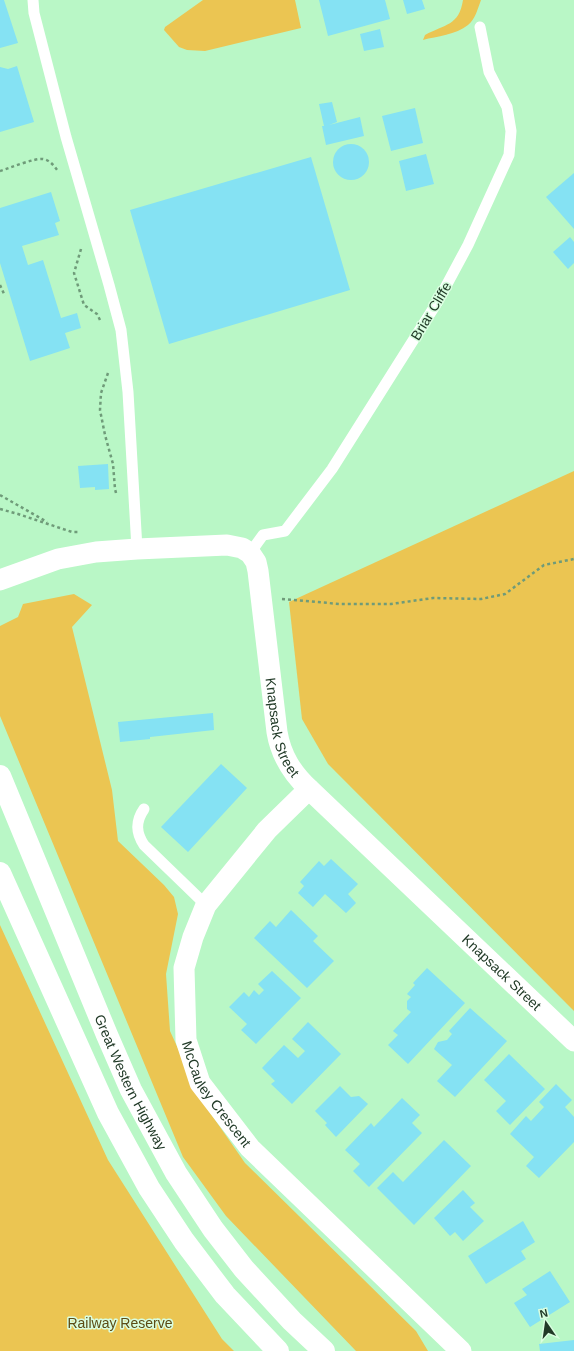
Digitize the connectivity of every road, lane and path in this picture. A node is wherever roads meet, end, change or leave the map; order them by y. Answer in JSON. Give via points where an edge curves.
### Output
{"nodes":[{"id":1,"x":33,"y":0,"type":"edge"},
{"id":2,"x":480,"y":27,"type":"dead end"},
{"id":3,"x":0,"y":171,"type":"edge"},
{"id":4,"x":60,"y":173,"type":"dead end"},
{"id":5,"x":83,"y":244,"type":"dead end"},
{"id":6,"x":0,"y":286,"type":"edge"},
{"id":7,"x":5,"y":296,"type":"dead end"},
{"id":8,"x":102,"y":324,"type":"dead end"},
{"id":9,"x":110,"y":368,"type":"dead end"},
{"id":10,"x":0,"y":495,"type":"edge"},
{"id":11,"x":120,"y":498,"type":"dead end"},
{"id":12,"x":0,"y":509,"type":"edge"},
{"id":13,"x":52,"y":525,"type":"junction"},
{"id":14,"x":84,"y":533,"type":"dead end"},
{"id":15,"x":137,"y":549,"type":"junction"},
{"id":16,"x":250,"y":553,"type":"junction"},
{"id":17,"x":574,"y":559,"type":"edge"},
{"id":18,"x":0,"y":580,"type":"edge"},
{"id":19,"x":262,"y":599,"type":"junction"},
{"id":20,"x":0,"y":776,"type":"edge"},
{"id":21,"x":309,"y":789,"type":"junction"},
{"id":22,"x":144,"y":809,"type":"dead end"},
{"id":23,"x":0,"y":873,"type":"edge"},
{"id":24,"x":206,"y":905,"type":"junction"},
{"id":25,"x":574,"y":1041,"type":"edge"},
{"id":26,"x":278,"y":1351,"type":"edge"},
{"id":27,"x":324,"y":1351,"type":"edge"},
{"id":28,"x":461,"y":1351,"type":"edge"}],
"edges":[{"from":1,"to":15,"type":"lane","via":[[34,14],[66,137],[121,330],[128,392]]},
{"from":2,"to":16,"type":"lane","name":"Briar Cliffe","via":[[489,72],[507,107],[511,130],[509,155],[468,245],[438,301],[332,469],[285,531],[264,536]]},
{"from":3,"to":4,"type":"path","via":[[44,159],[53,163]]},
{"from":5,"to":8,"type":"path","via":[[74,273],[84,305],[97,314]]},
{"from":6,"to":7,"type":"path"},
{"from":9,"to":11,"type":"path","via":[[101,393],[100,410],[113,464],[114,489]]},
{"from":10,"to":13,"type":"path"},
{"from":12,"to":13,"type":"path"},
{"from":13,"to":14,"type":"path"},
{"from":15,"to":16,"type":"street","via":[[226,545],[242,548]]},
{"from":15,"to":18,"type":"street","via":[[96,552],[58,559]]},
{"from":16,"to":19,"type":"street","name":"Knapsack Street","via":[[256,562]]},
{"from":17,"to":19,"type":"path","via":[[544,565],[505,594],[481,599],[433,598],[391,604]]},
{"from":19,"to":21,"type":"street","name":"Knapsack Street","via":[[279,741],[288,765]]},
{"from":20,"to":27,"type":"highway","name":"Great Western Highway","via":[[106,1035],[131,1090],[176,1173],[244,1269]]},
{"from":21,"to":24,"type":"street","name":"McCauley Crescent","via":[[267,830]]},
{"from":21,"to":25,"type":"street","name":"Knapsack Street"},
{"from":22,"to":24,"type":"lane","via":[[137,827],[140,839]]},
{"from":23,"to":26,"type":"highway","via":[[108,1113],[149,1188],[225,1295]]},
{"from":24,"to":28,"type":"street","name":"McCauley Crescent","via":[[184,968],[186,1040],[200,1083],[250,1148]]}]}
